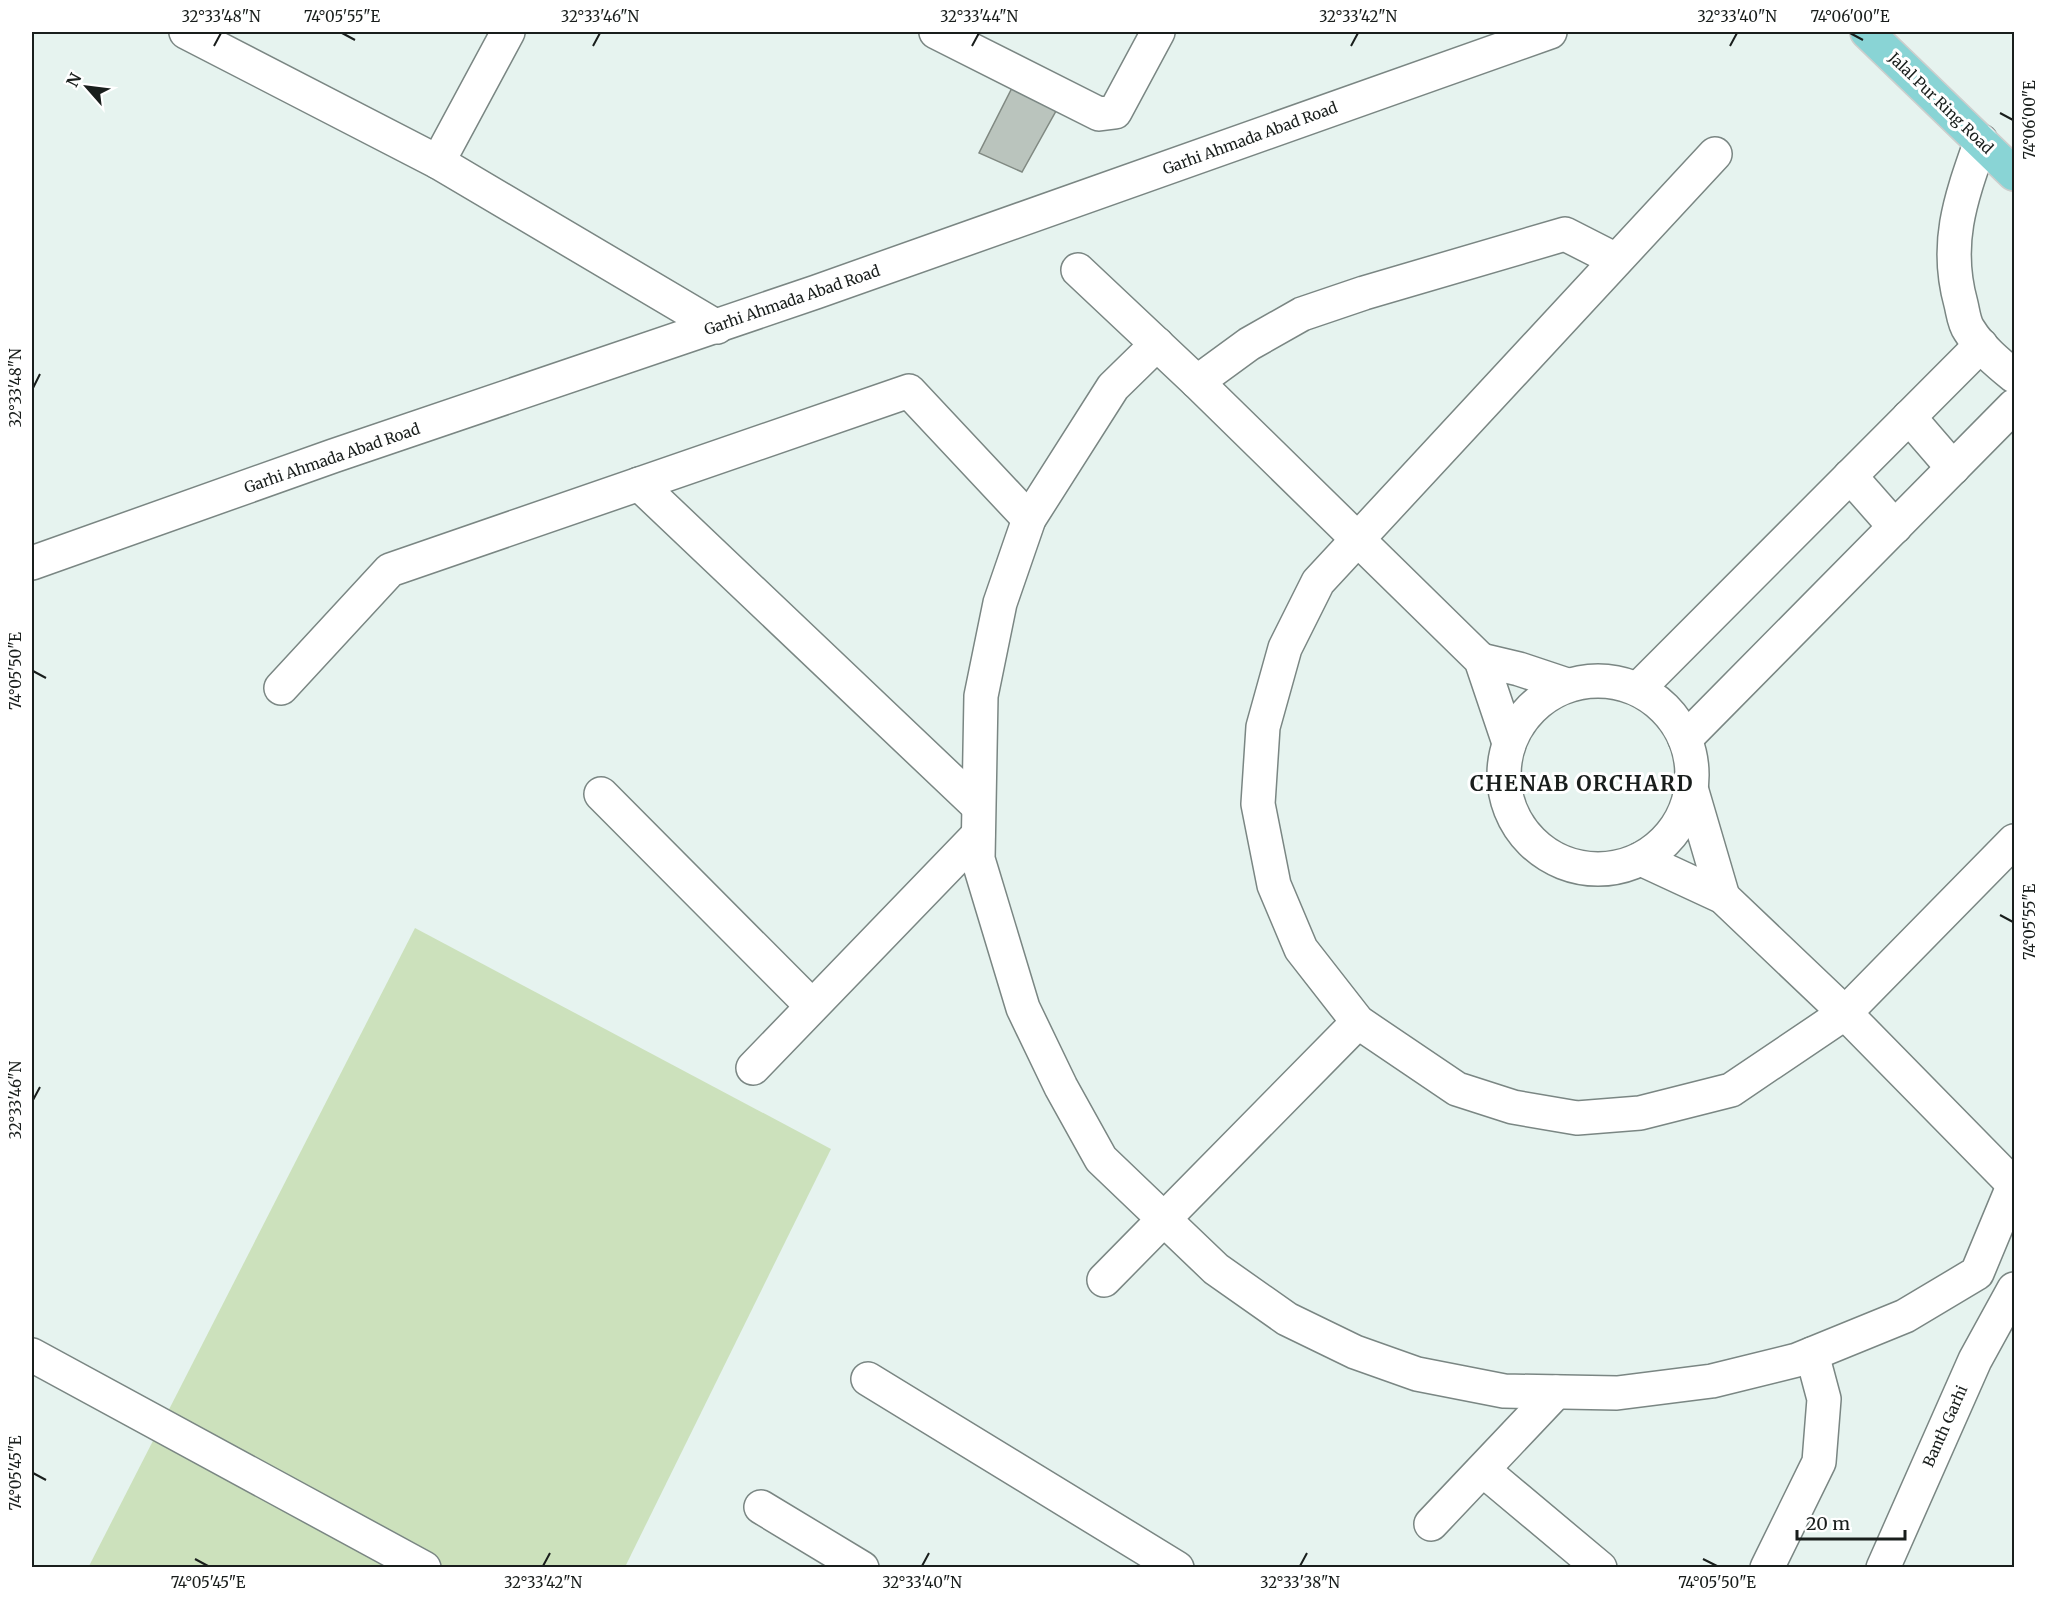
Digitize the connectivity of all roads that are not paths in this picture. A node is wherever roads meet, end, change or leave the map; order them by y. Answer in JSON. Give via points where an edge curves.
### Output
{"nodes":[{"id":1,"x":186,"y":32,"type":"edge"},
{"id":2,"x":508,"y":32,"type":"edge"},
{"id":3,"x":936,"y":32,"type":"edge"},
{"id":4,"x":1158,"y":32,"type":"edge"},
{"id":5,"x":1550,"y":32,"type":"edge"},
{"id":6,"x":1867,"y":32,"type":"edge"},
{"id":7,"x":1981,"y":141,"type":"junction"},
{"id":8,"x":1715,"y":154,"type":"dead end"},
{"id":9,"x":438,"y":162,"type":"junction"},
{"id":10,"x":2014,"y":174,"type":"edge"},
{"id":11,"x":1616,"y":260,"type":"junction"},
{"id":12,"x":1078,"y":270,"type":"dead end"},
{"id":13,"x":717,"y":327,"type":"junction"},
{"id":14,"x":1156,"y":345,"type":"junction"},
{"id":15,"x":1981,"y":345,"type":"junction"},
{"id":16,"x":2014,"y":376,"type":"edge"},
{"id":17,"x":1197,"y":382,"type":"junction"},
{"id":18,"x":2014,"y":406,"type":"edge"},
{"id":19,"x":1909,"y":417,"type":"junction"},
{"id":20,"x":1953,"y":468,"type":"junction"},
{"id":21,"x":1851,"y":476,"type":"junction"},
{"id":22,"x":639,"y":484,"type":"junction"},
{"id":23,"x":1029,"y":519,"type":"junction"},
{"id":24,"x":1895,"y":527,"type":"junction"},
{"id":25,"x":1355,"y":539,"type":"junction"},
{"id":26,"x":32,"y":563,"type":"edge"},
{"id":27,"x":1481,"y":660,"type":"junction"},
{"id":28,"x":1567,"y":685,"type":"junction"},
{"id":29,"x":281,"y":688,"type":"dead end"},
{"id":30,"x":1638,"y":689,"type":"junction"},
{"id":31,"x":1685,"y":739,"type":"junction"},
{"id":32,"x":1509,"y":743,"type":"junction"},
{"id":33,"x":1691,"y":788,"type":"junction"},
{"id":34,"x":601,"y":794,"type":"dead end"},
{"id":35,"x":978,"y":820,"type":"junction"},
{"id":36,"x":2014,"y":841,"type":"edge"},
{"id":37,"x":1641,"y":859,"type":"junction"},
{"id":38,"x":1724,"y":897,"type":"junction"},
{"id":39,"x":812,"y":1006,"type":"junction"},
{"id":40,"x":1845,"y":1013,"type":"junction"},
{"id":41,"x":1358,"y":1022,"type":"junction"},
{"id":42,"x":753,"y":1068,"type":"dead end"},
{"id":43,"x":2014,"y":1185,"type":"edge"},
{"id":44,"x":1163,"y":1218,"type":"junction"},
{"id":45,"x":1104,"y":1280,"type":"dead end"},
{"id":46,"x":2014,"y":1289,"type":"edge"},
{"id":47,"x":1812,"y":1354,"type":"junction"},
{"id":48,"x":32,"y":1355,"type":"edge"},
{"id":49,"x":868,"y":1379,"type":"dead end"},
{"id":50,"x":1556,"y":1392,"type":"junction"},
{"id":51,"x":1483,"y":1470,"type":"junction"},
{"id":52,"x":761,"y":1507,"type":"dead end"},
{"id":53,"x":1431,"y":1524,"type":"dead end"},
{"id":54,"x":424,"y":1568,"type":"edge"},
{"id":55,"x":862,"y":1568,"type":"edge"},
{"id":56,"x":1177,"y":1568,"type":"edge"},
{"id":57,"x":1600,"y":1568,"type":"edge"},
{"id":58,"x":1767,"y":1568,"type":"edge"},
{"id":59,"x":1883,"y":1568,"type":"edge"}],
"edges":[{"from":1,"to":9,"type":"street"},
{"from":2,"to":9,"type":"street"},
{"from":3,"to":4,"type":"street","via":[[1099,114],[1115,112]]},
{"from":5,"to":13,"type":"street","name":"Garhi Ahmada Abad Road"},
{"from":6,"to":7,"type":"main road","name":"Jalal Pur Ring Road"},
{"from":7,"to":10,"type":"main road","name":"Jalal Pur Ring Road"},
{"from":7,"to":15,"type":"street","via":[[1959,202],[1953,245],[1959,298],[1968,329]]},
{"from":8,"to":11,"type":"street"},
{"from":9,"to":13,"type":"street"},
{"from":11,"to":17,"type":"street","via":[[1565,234],[1484,256],[1302,314],[1249,344]]},
{"from":11,"to":25,"type":"street"},
{"from":12,"to":14,"type":"street"},
{"from":13,"to":26,"type":"street","name":"Garhi Ahmada Abad Road","via":[[333,456]]},
{"from":14,"to":17,"type":"street"},
{"from":14,"to":23,"type":"street","via":[[1113,387]]},
{"from":15,"to":16,"type":"street"},
{"from":15,"to":19,"type":"street"},
{"from":17,"to":25,"type":"street"},
{"from":18,"to":20,"type":"street"},
{"from":19,"to":20,"type":"street"},
{"from":19,"to":21,"type":"street"},
{"from":20,"to":24,"type":"street"},
{"from":21,"to":24,"type":"street"},
{"from":21,"to":30,"type":"street"},
{"from":22,"to":23,"type":"street","via":[[909,391]]},
{"from":22,"to":29,"type":"street","via":[[390,570]]},
{"from":22,"to":35,"type":"street"},
{"from":23,"to":35,"type":"street","via":[[1000,603],[981,696]]},
{"from":24,"to":31,"type":"street"},
{"from":25,"to":27,"type":"street"},
{"from":25,"to":41,"type":"street","via":[[1318,582],[1285,648],[1263,727],[1258,804],[1274,885],[1301,949]]},
{"from":27,"to":28,"type":"street"},
{"from":27,"to":32,"type":"street"},
{"from":28,"to":30,"type":"street","via":[[1603,680]]},
{"from":28,"to":32,"type":"street","via":[[1531,707]]},
{"from":30,"to":31,"type":"street","via":[[1658,701],[1674,718]]},
{"from":31,"to":33,"type":"street","via":[[1692,763]]},
{"from":32,"to":37,"type":"street","via":[[1503,780],[1512,817],[1535,847],[1568,865],[1605,869]]},
{"from":33,"to":37,"type":"street","via":[[1682,816],[1665,841]]},
{"from":33,"to":38,"type":"street"},
{"from":34,"to":39,"type":"street"},
{"from":35,"to":39,"type":"street"},
{"from":35,"to":44,"type":"street","via":[[978,859],[1028,1018],[1101,1159]]},
{"from":36,"to":40,"type":"street"},
{"from":37,"to":38,"type":"street"},
{"from":38,"to":40,"type":"street"},
{"from":39,"to":42,"type":"street"},
{"from":40,"to":41,"type":"street","via":[[1731,1090],[1640,1113],[1577,1118],[1513,1107],[1457,1089]]},
{"from":40,"to":43,"type":"street"},
{"from":41,"to":44,"type":"street"},
{"from":43,"to":47,"type":"street","via":[[1977,1273],[1905,1316]]},
{"from":44,"to":45,"type":"street"},
{"from":44,"to":50,"type":"street","via":[[1216,1269],[1287,1319],[1355,1352],[1417,1374],[1504,1390]]},
{"from":46,"to":59,"type":"street","name":"Banth Garhi","via":[[1975,1360]]},
{"from":47,"to":50,"type":"street","via":[[1712,1382],[1617,1393]]},
{"from":47,"to":58,"type":"street","via":[[1824,1400],[1819,1461]]},
{"from":48,"to":54,"type":"street"},
{"from":49,"to":56,"type":"street"},
{"from":50,"to":51,"type":"street"},
{"from":51,"to":53,"type":"street"},
{"from":51,"to":57,"type":"street"},
{"from":52,"to":55,"type":"street"}]}
